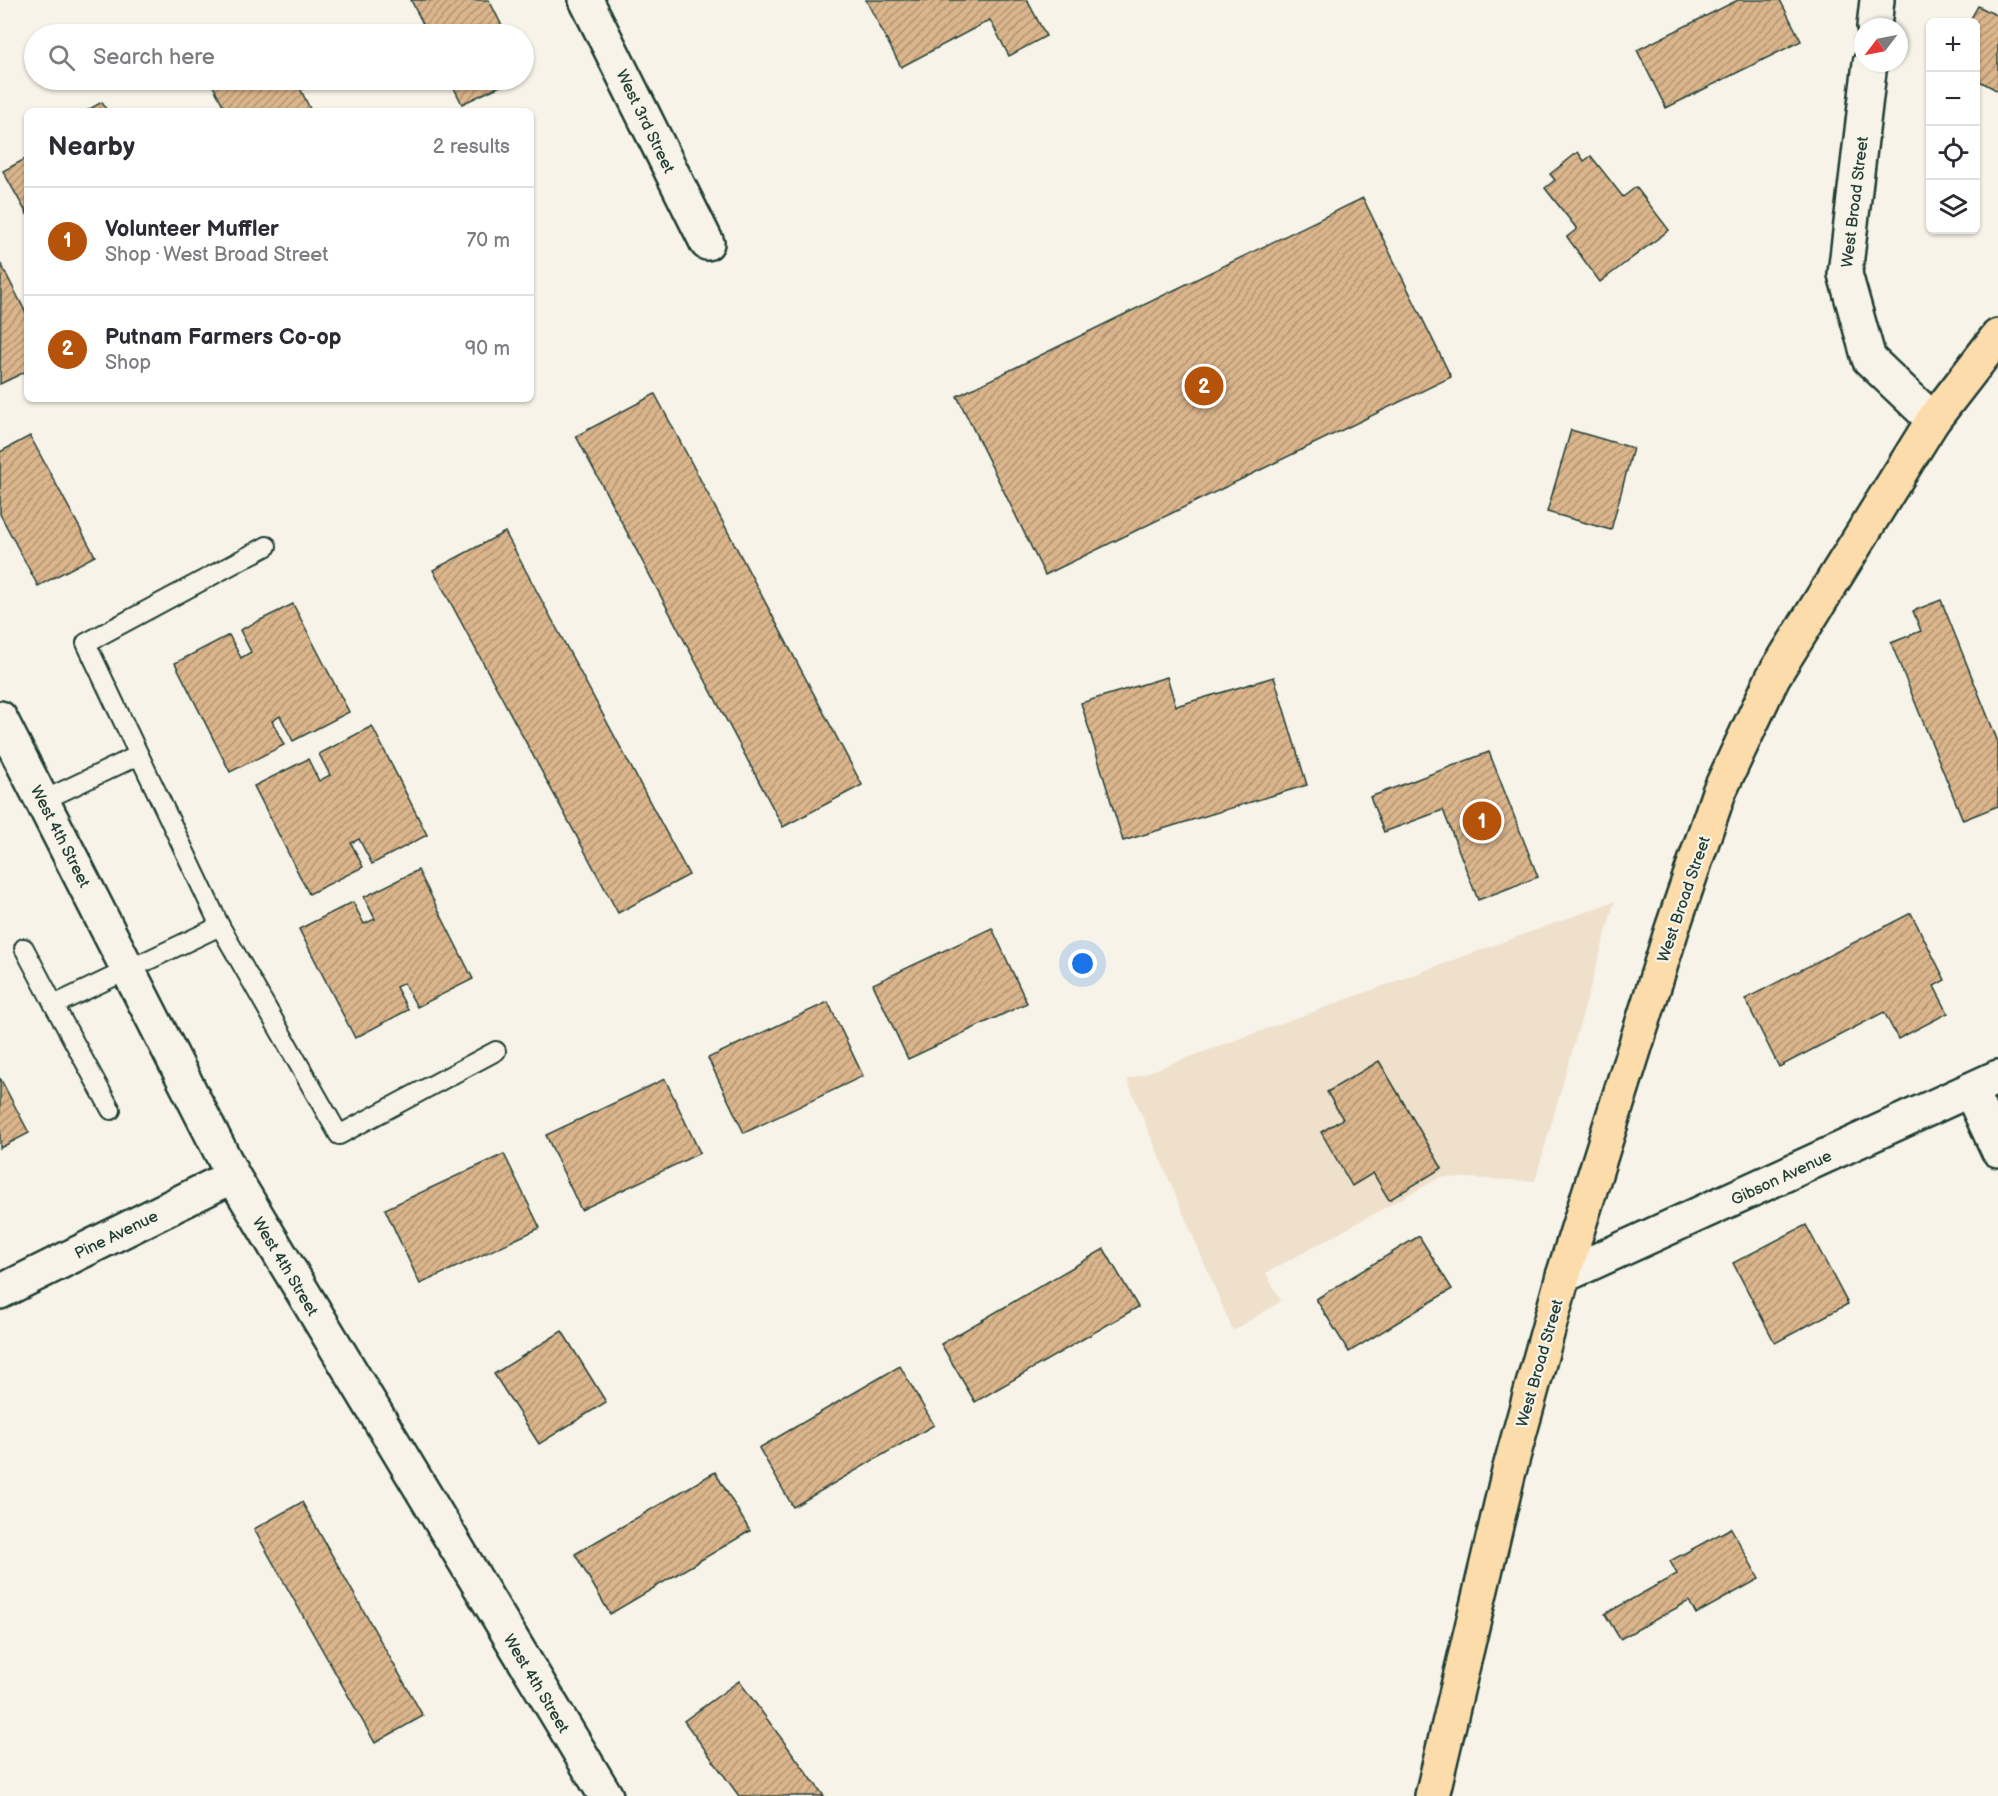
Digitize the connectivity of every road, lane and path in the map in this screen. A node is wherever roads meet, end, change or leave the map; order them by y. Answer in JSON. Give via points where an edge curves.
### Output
{"nodes":[{"id":1,"x":586,"y":0,"type":"edge"},
{"id":2,"x":1877,"y":0,"type":"edge"},
{"id":3,"x":1875,"y":18,"type":"edge"},
{"id":4,"x":1869,"y":72,"type":"edge"},
{"id":5,"x":706,"y":243,"type":"dead end"},
{"id":6,"x":1998,"y":336,"type":"edge"},
{"id":7,"x":1933,"y":420,"type":"junction"},
{"id":8,"x":267,"y":546,"type":"dead end"},
{"id":9,"x":0,"y":718,"type":"edge"},
{"id":10,"x":139,"y":754,"type":"junction"},
{"id":11,"x":44,"y":800,"type":"junction"},
{"id":12,"x":220,"y":926,"type":"junction"},
{"id":13,"x":24,"y":948,"type":"dead end"},
{"id":14,"x":128,"y":969,"type":"junction"},
{"id":15,"x":54,"y":1005,"type":"junction"},
{"id":16,"x":496,"y":1051,"type":"dead end"},
{"id":17,"x":1984,"y":1083,"type":"edge"},
{"id":18,"x":111,"y":1110,"type":"dead end"},
{"id":19,"x":1998,"y":1149,"type":"edge"},
{"id":20,"x":233,"y":1176,"type":"junction"},
{"id":21,"x":1563,"y":1276,"type":"junction"},
{"id":22,"x":0,"y":1292,"type":"edge"},
{"id":23,"x":606,"y":1796,"type":"edge"},
{"id":24,"x":1432,"y":1796,"type":"edge"}],
"edges":[{"from":1,"to":5,"type":"street","name":"West 3rd Street"},
{"from":2,"to":3,"type":"street"},
{"from":4,"to":7,"type":"street","name":"West Broad Street","via":[[1845,274],[1869,359]]},
{"from":6,"to":7,"type":"main road"},
{"from":7,"to":21,"type":"main road","name":"West Broad Street","via":[[1773,677],[1719,792]]},
{"from":8,"to":10,"type":"lane","via":[[86,642]]},
{"from":9,"to":11,"type":"street","name":"West 4th Street"},
{"from":10,"to":11,"type":"lane"},
{"from":10,"to":12,"type":"lane"},
{"from":11,"to":14,"type":"street","name":"West 4th Street"},
{"from":12,"to":14,"type":"lane"},
{"from":12,"to":16,"type":"lane","via":[[339,1135]]},
{"from":13,"to":15,"type":"lane"},
{"from":14,"to":15,"type":"lane"},
{"from":14,"to":20,"type":"street","name":"West 4th Street"},
{"from":15,"to":18,"type":"lane"},
{"from":17,"to":19,"type":"street"},
{"from":17,"to":21,"type":"street","name":"Gibson Avenue"},
{"from":20,"to":22,"type":"street","name":"Pine Avenue"},
{"from":20,"to":23,"type":"street","name":"West 4th Street"},
{"from":21,"to":24,"type":"main road","name":"West Broad Street","via":[[1508,1475]]}]}
